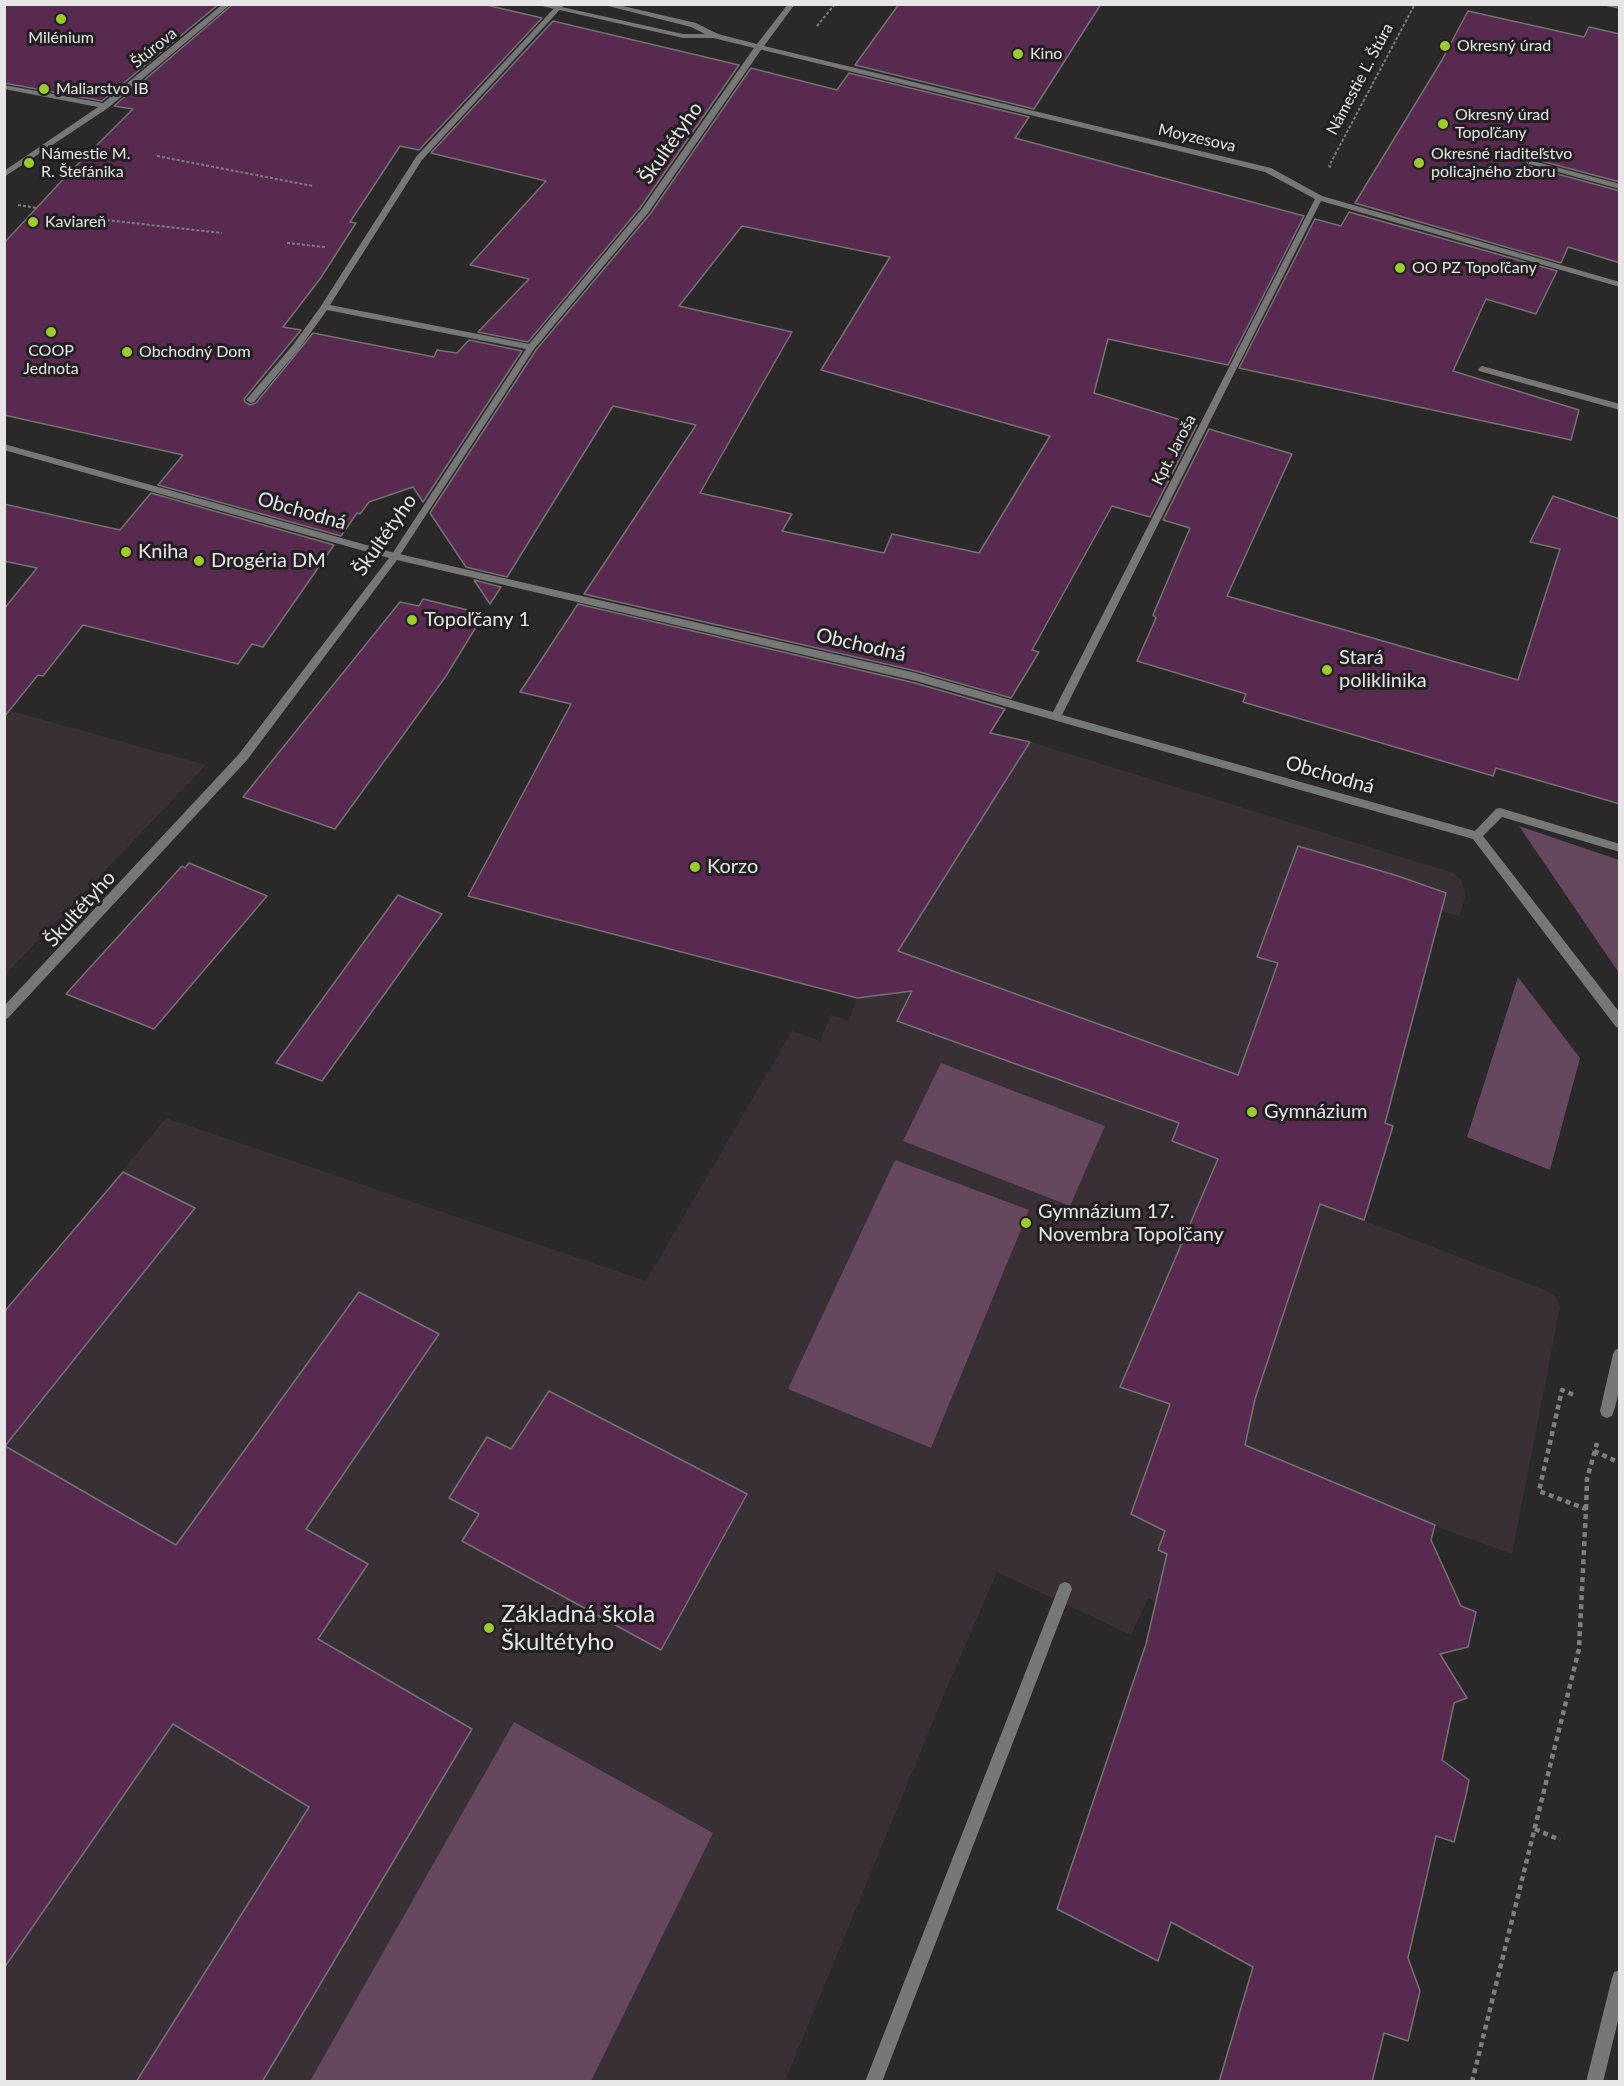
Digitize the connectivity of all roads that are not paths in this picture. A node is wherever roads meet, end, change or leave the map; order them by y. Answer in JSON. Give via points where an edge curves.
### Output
{"nodes":[{"id":1,"x":228,"y":4,"type":"edge"},
{"id":2,"x":536,"y":4,"type":"edge"},
{"id":3,"x":603,"y":4,"type":"edge"},
{"id":4,"x":792,"y":4,"type":"edge"},
{"id":5,"x":1609,"y":4,"type":"edge"},
{"id":6,"x":560,"y":7,"type":"edge"},
{"id":7,"x":1620,"y":7,"type":"edge"},
{"id":8,"x":715,"y":36,"type":"junction"},
{"id":9,"x":759,"y":47,"type":"junction"},
{"id":10,"x":4,"y":87,"type":"edge"},
{"id":11,"x":105,"y":106,"type":"junction"},
{"id":12,"x":1532,"y":162,"type":"dead end"},
{"id":13,"x":4,"y":175,"type":"edge"},
{"id":14,"x":1620,"y":187,"type":"edge"},
{"id":15,"x":1319,"y":198,"type":"junction"},
{"id":16,"x":1620,"y":285,"type":"edge"},
{"id":17,"x":325,"y":307,"type":"junction"},
{"id":18,"x":531,"y":346,"type":"junction"},
{"id":19,"x":1482,"y":369,"type":"dead end"},
{"id":20,"x":251,"y":400,"type":"dead end"},
{"id":21,"x":1620,"y":407,"type":"edge"},
{"id":22,"x":4,"y":447,"type":"edge"},
{"id":23,"x":395,"y":556,"type":"junction"},
{"id":24,"x":1056,"y":717,"type":"junction"},
{"id":25,"x":1477,"y":836,"type":"junction"},
{"id":26,"x":1620,"y":848,"type":"edge"},
{"id":27,"x":4,"y":1015,"type":"edge"},
{"id":28,"x":1619,"y":1019,"type":"edge"},
{"id":29,"x":1620,"y":1354,"type":"edge"},
{"id":30,"x":1607,"y":1411,"type":"road end"},
{"id":31,"x":1065,"y":1589,"type":"dead end"},
{"id":32,"x":1620,"y":1978,"type":"edge"},
{"id":33,"x":873,"y":2082,"type":"edge"},
{"id":34,"x":1594,"y":2082,"type":"edge"}],
"edges":[{"from":1,"to":11,"type":"street","name":"Štúrova"},
{"from":2,"to":6,"type":"street"},
{"from":3,"to":8,"type":"street","via":[[693,25]]},
{"from":4,"to":9,"type":"street"},
{"from":5,"to":7,"type":"street"},
{"from":6,"to":8,"type":"street","via":[[683,36]]},
{"from":6,"to":17,"type":"street","via":[[419,159]]},
{"from":8,"to":9,"type":"street","name":"Moyzesova"},
{"from":9,"to":15,"type":"street","name":"Moyzesova","via":[[1268,170]]},
{"from":9,"to":18,"type":"street","name":"Škultétyho","via":[[645,212]]},
{"from":10,"to":11,"type":"street"},
{"from":11,"to":13,"type":"street","name":"Štúrova"},
{"from":12,"to":14,"type":"street"},
{"from":15,"to":16,"type":"street","name":"Moyzesova"},
{"from":15,"to":24,"type":"street","name":"Kpt. Jaroša"},
{"from":17,"to":18,"type":"street"},
{"from":17,"to":20,"type":"street"},
{"from":18,"to":23,"type":"street","name":"Škultétyho"},
{"from":19,"to":21,"type":"street"},
{"from":22,"to":23,"type":"street","name":"Obchodná"},
{"from":23,"to":24,"type":"street","name":"Obchodná","via":[[916,677]]},
{"from":23,"to":27,"type":"street","name":"Škultétyho","via":[[243,757]]},
{"from":24,"to":25,"type":"street","name":"Obchodná"},
{"from":25,"to":26,"type":"street","via":[[1500,812]]},
{"from":25,"to":28,"type":"street"},
{"from":29,"to":30,"type":"street"},
{"from":31,"to":33,"type":"street"},
{"from":32,"to":34,"type":"street"}]}
